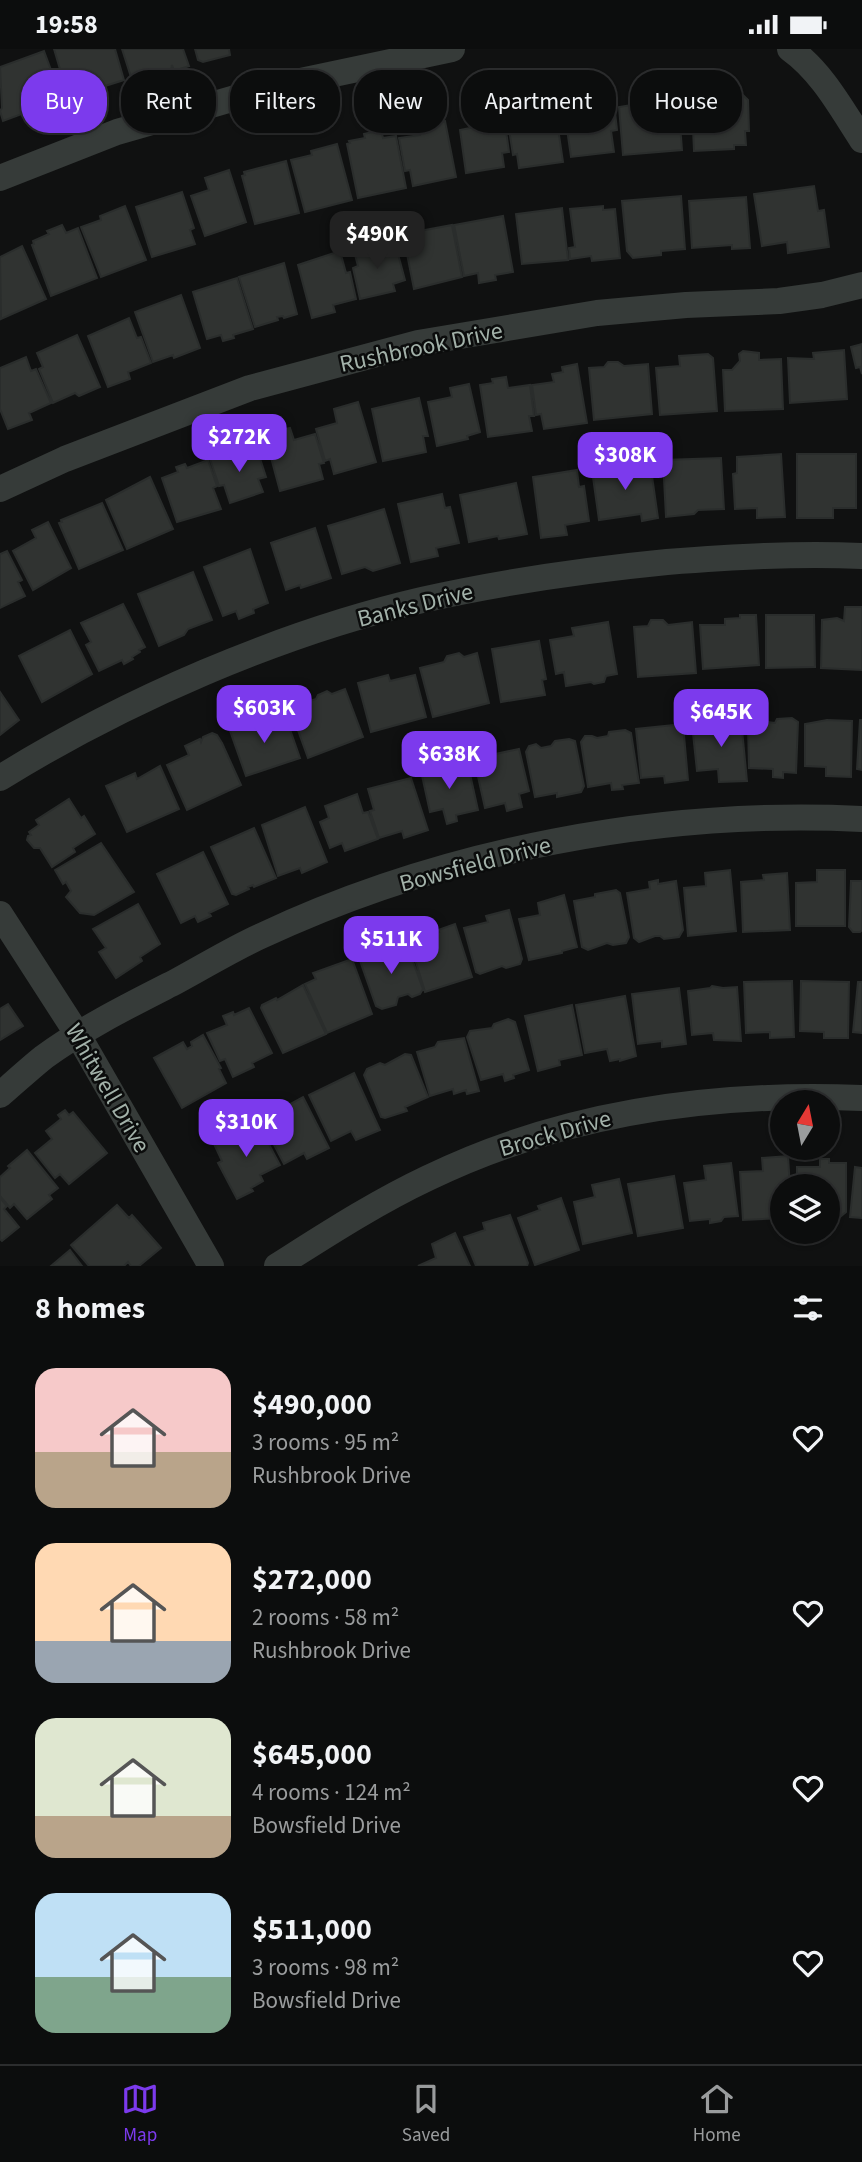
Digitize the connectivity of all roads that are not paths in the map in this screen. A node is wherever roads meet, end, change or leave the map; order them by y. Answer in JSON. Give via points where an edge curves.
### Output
{"nodes":[{"id":1,"x":452,"y":49,"type":"edge"},
{"id":2,"x":790,"y":49,"type":"edge"},
{"id":3,"x":862,"y":141,"type":"edge"},
{"id":4,"x":0,"y":178,"type":"edge"},
{"id":5,"x":862,"y":285,"type":"edge"},
{"id":6,"x":0,"y":489,"type":"edge"},
{"id":7,"x":862,"y":556,"type":"edge"},
{"id":8,"x":0,"y":778,"type":"edge"},
{"id":9,"x":862,"y":819,"type":"edge"},
{"id":10,"x":0,"y":914,"type":"edge"},
{"id":11,"x":78,"y":1035,"type":"junction"},
{"id":12,"x":0,"y":1095,"type":"edge"},
{"id":13,"x":862,"y":1098,"type":"edge"},
{"id":14,"x":211,"y":1266,"type":"edge"},
{"id":15,"x":276,"y":1266,"type":"edge"}],
"edges":[{"from":1,"to":4,"type":"street","via":[[277,86],[117,132]]},
{"from":2,"to":3,"type":"street","via":[[824,82]]},
{"from":5,"to":6,"type":"street","name":"Rushbrook Drive","via":[[779,301],[597,313],[418,343],[250,388]]},
{"from":7,"to":8,"type":"street","name":"Banks Drive","via":[[808,553],[618,567],[421,601],[242,658],[128,707]]},
{"from":9,"to":11,"type":"street","name":"Bowsfield Drive","via":[[700,821],[569,839],[444,869],[356,897],[259,936]]},
{"from":10,"to":11,"type":"street","name":"Whitwell Drive"},
{"from":11,"to":12,"type":"street","name":"Bowsfield Drive"},
{"from":11,"to":14,"type":"street","name":"Whitwell Drive"},
{"from":13,"to":15,"type":"street","name":"Brock Drive","via":[[802,1095],[703,1101],[563,1126],[428,1178]]}]}
